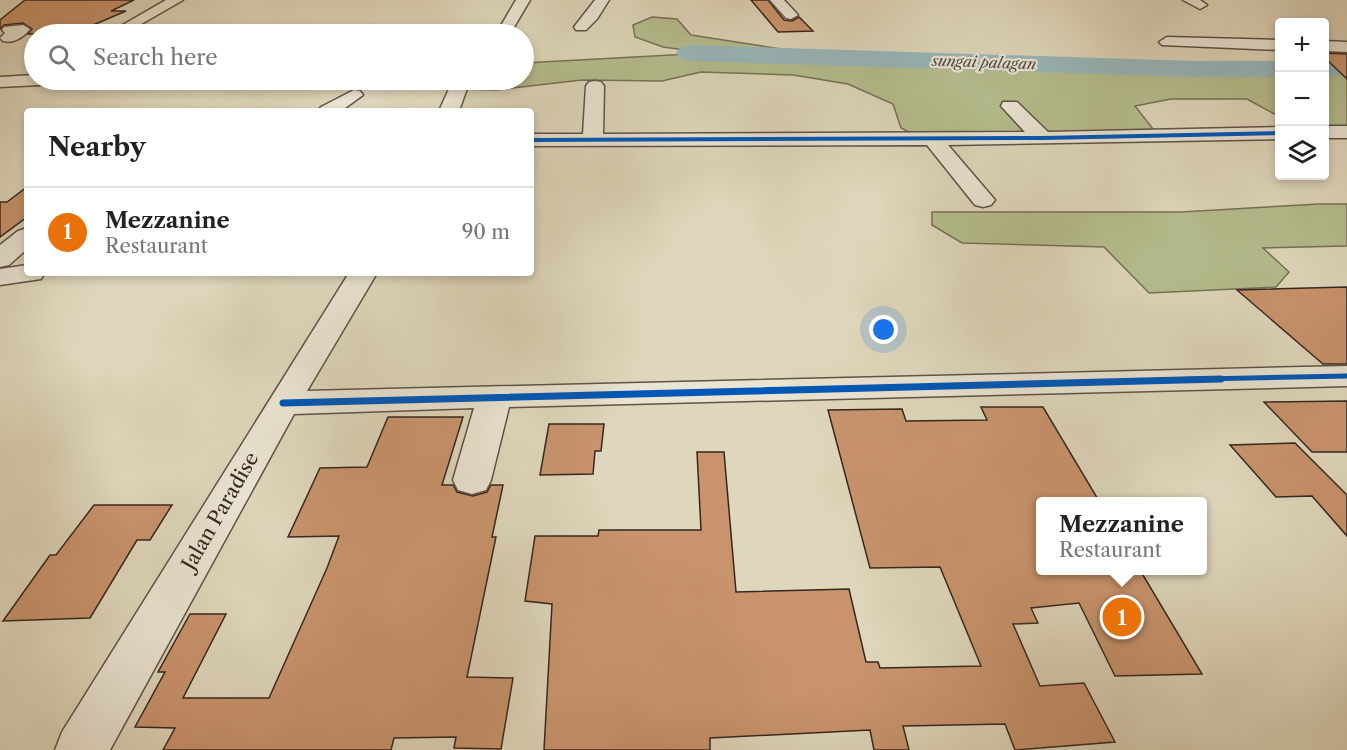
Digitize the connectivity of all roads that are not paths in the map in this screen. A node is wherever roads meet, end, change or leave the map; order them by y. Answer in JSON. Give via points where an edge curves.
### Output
{"nodes":[{"id":1,"x":176,"y":0,"type":"edge"},
{"id":2,"x":602,"y":0,"type":"edge"},
{"id":3,"x":777,"y":0,"type":"edge"},
{"id":4,"x":522,"y":2,"type":"edge"},
{"id":5,"x":505,"y":3,"type":"dead end"},
{"id":6,"x":791,"y":15,"type":"dead end"},
{"id":7,"x":132,"y":24,"type":"edge"},
{"id":8,"x":509,"y":24,"type":"edge"},
{"id":9,"x":581,"y":27,"type":"dead end"},
{"id":10,"x":8,"y":34,"type":"dead end"},
{"id":11,"x":24,"y":36,"type":"edge"},
{"id":12,"x":1167,"y":42,"type":"dead end"},
{"id":13,"x":1275,"y":45,"type":"edge"},
{"id":14,"x":1329,"y":46,"type":"edge"},
{"id":15,"x":1347,"y":46,"type":"edge"},
{"id":16,"x":24,"y":81,"type":"edge"},
{"id":17,"x":0,"y":82,"type":"edge"},
{"id":18,"x":595,"y":86,"type":"dead end"},
{"id":19,"x":457,"y":90,"type":"edge"},
{"id":20,"x":354,"y":95,"type":"dead end"},
{"id":21,"x":1010,"y":106,"type":"dead end"},
{"id":22,"x":333,"y":108,"type":"edge"},
{"id":23,"x":449,"y":108,"type":"edge"},
{"id":24,"x":1329,"y":132,"type":"edge"},
{"id":25,"x":1347,"y":132,"type":"edge"},
{"id":26,"x":1275,"y":133,"type":"edge"},
{"id":27,"x":932,"y":138,"type":"junction"},
{"id":28,"x":1043,"y":138,"type":"junction"},
{"id":29,"x":534,"y":139,"type":"edge"},
{"id":30,"x":593,"y":140,"type":"junction"},
{"id":31,"x":983,"y":200,"type":"dead end"},
{"id":32,"x":24,"y":239,"type":"edge"},
{"id":33,"x":0,"y":259,"type":"edge"},
{"id":34,"x":24,"y":274,"type":"edge"},
{"id":35,"x":361,"y":276,"type":"edge"},
{"id":36,"x":0,"y":277,"type":"edge"},
{"id":37,"x":1347,"y":376,"type":"edge"},
{"id":38,"x":495,"y":396,"type":"junction"},
{"id":39,"x":283,"y":403,"type":"junction"},
{"id":40,"x":472,"y":480,"type":"dead end"},
{"id":41,"x":81,"y":750,"type":"edge"}],
"edges":[{"from":1,"to":7,"type":"street"},
{"from":2,"to":9,"type":"street"},
{"from":3,"to":6,"type":"street"},
{"from":4,"to":5,"type":"street"},
{"from":4,"to":8,"type":"street"},
{"from":10,"to":11,"type":"street"},
{"from":12,"to":13,"type":"street"},
{"from":14,"to":15,"type":"street"},
{"from":16,"to":17,"type":"street"},
{"from":18,"to":30,"type":"street"},
{"from":19,"to":23,"type":"street"},
{"from":20,"to":22,"type":"street"},
{"from":21,"to":28,"type":"street"},
{"from":24,"to":25,"type":"street"},
{"from":26,"to":28,"type":"street"},
{"from":27,"to":28,"type":"street"},
{"from":27,"to":30,"type":"street","via":[[642,131]]},
{"from":27,"to":31,"type":"street"},
{"from":29,"to":30,"type":"street","via":[[555,132]]},
{"from":32,"to":33,"type":"street"},
{"from":34,"to":36,"type":"street"},
{"from":35,"to":39,"type":"street","name":"Jalan Paradise"},
{"from":37,"to":38,"type":"street"},
{"from":38,"to":39,"type":"street"},
{"from":38,"to":40,"type":"street"},
{"from":39,"to":41,"type":"street","name":"Jalan Paradise"}]}
